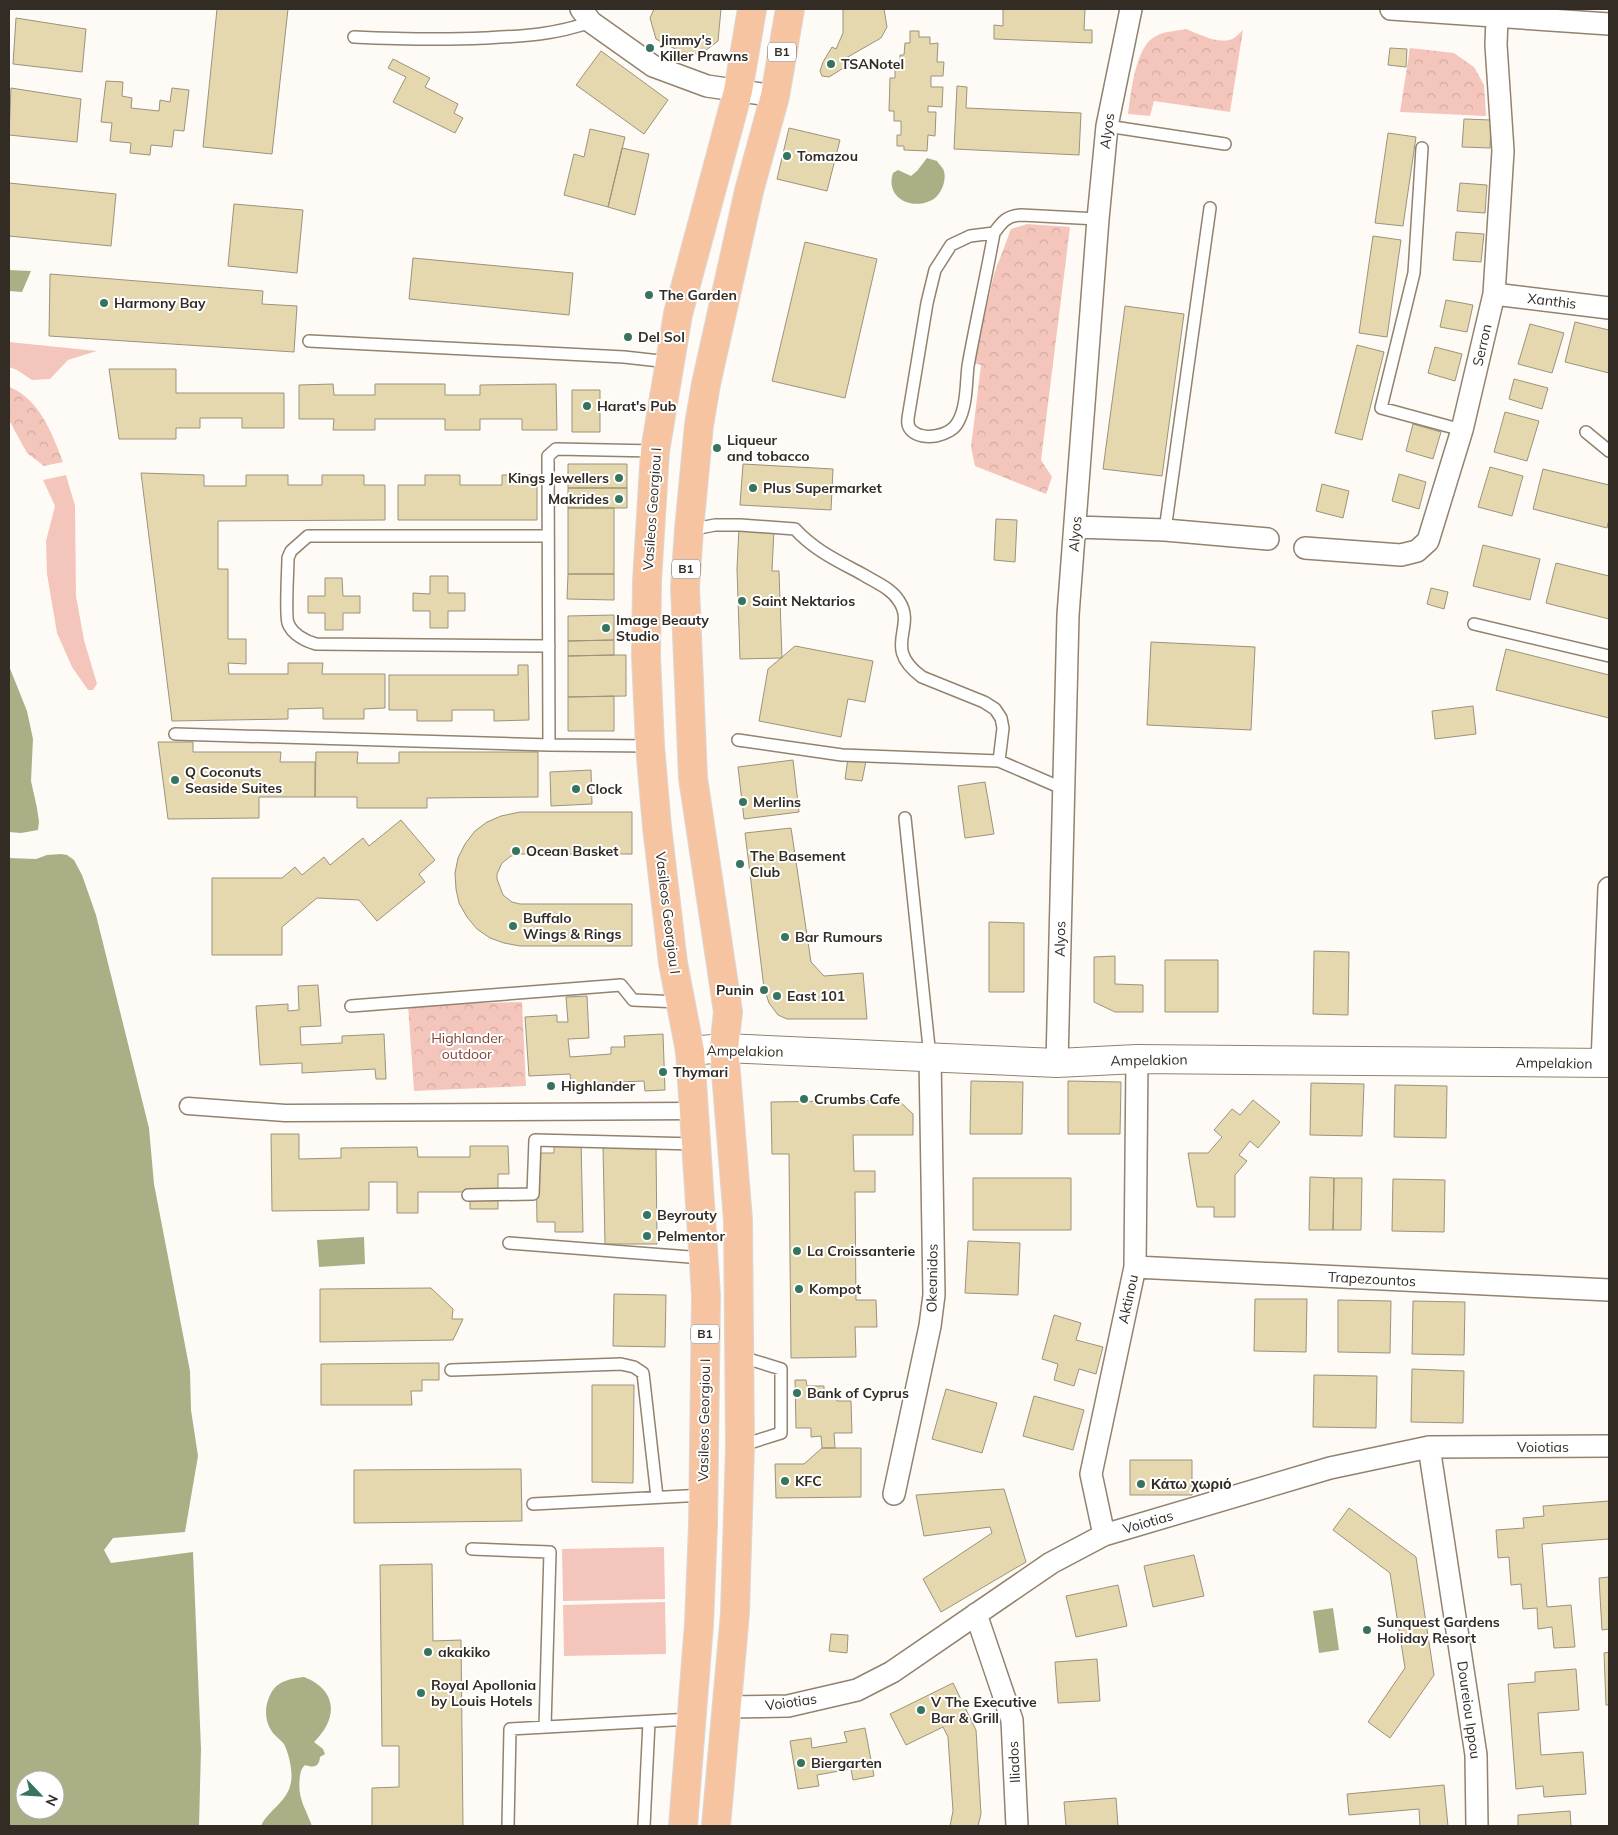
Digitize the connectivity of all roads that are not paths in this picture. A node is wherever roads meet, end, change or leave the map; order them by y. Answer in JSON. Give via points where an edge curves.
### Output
{"nodes":[{"id":1,"x":752,"y":9,"type":"edge"},
{"id":2,"x":790,"y":9,"type":"edge"},
{"id":3,"x":1131,"y":9,"type":"edge"},
{"id":4,"x":1391,"y":9,"type":"edge"},
{"id":5,"x":586,"y":15,"type":"edge"},
{"id":6,"x":1497,"y":16,"type":"junction"},
{"id":7,"x":1609,"y":24,"type":"edge"},
{"id":8,"x":354,"y":37,"type":"dead end"},
{"id":9,"x":738,"y":91,"type":"junction"},
{"id":10,"x":775,"y":96,"type":"junction"},
{"id":11,"x":1107,"y":126,"type":"junction"},
{"id":12,"x":1225,"y":144,"type":"dead end"},
{"id":13,"x":1422,"y":148,"type":"dead end"},
{"id":14,"x":1210,"y":208,"type":"dead end"},
{"id":15,"x":1098,"y":219,"type":"junction"},
{"id":16,"x":994,"y":233,"type":"junction"},
{"id":17,"x":1494,"y":294,"type":"junction"},
{"id":18,"x":1609,"y":308,"type":"edge"},
{"id":19,"x":309,"y":341,"type":"dead end"},
{"id":20,"x":671,"y":362,"type":"junction"},
{"id":21,"x":1462,"y":430,"type":"junction"},
{"id":22,"x":1586,"y":432,"type":"dead end"},
{"id":23,"x":655,"y":451,"type":"junction"},
{"id":24,"x":1609,"y":451,"type":"edge"},
{"id":25,"x":1076,"y":527,"type":"junction"},
{"id":26,"x":689,"y":530,"type":"junction"},
{"id":27,"x":1166,"y":530,"type":"junction"},
{"id":28,"x":548,"y":536,"type":"junction"},
{"id":29,"x":1268,"y":539,"type":"dead end"},
{"id":30,"x":1305,"y":548,"type":"dead end"},
{"id":31,"x":1474,"y":624,"type":"dead end"},
{"id":32,"x":549,"y":646,"type":"junction"},
{"id":33,"x":1609,"y":656,"type":"edge"},
{"id":34,"x":175,"y":734,"type":"dead end"},
{"id":35,"x":738,"y":740,"type":"dead end"},
{"id":36,"x":549,"y":745,"type":"junction"},
{"id":37,"x":650,"y":746,"type":"junction"},
{"id":38,"x":1000,"y":761,"type":"junction"},
{"id":39,"x":1064,"y":789,"type":"junction"},
{"id":40,"x":906,"y":818,"type":"dead end"},
{"id":41,"x":1609,"y":888,"type":"edge"},
{"id":42,"x":680,"y":1002,"type":"junction"},
{"id":43,"x":351,"y":1006,"type":"dead end"},
{"id":44,"x":724,"y":1048,"type":"junction"},
{"id":45,"x":690,"y":1051,"type":"junction"},
{"id":46,"x":930,"y":1057,"type":"junction"},
{"id":47,"x":1137,"y":1059,"type":"junction"},
{"id":48,"x":1606,"y":1063,"type":"edge"},
{"id":49,"x":1057,"y":1064,"type":"junction"},
{"id":50,"x":188,"y":1106,"type":"dead end"},
{"id":51,"x":694,"y":1111,"type":"junction"},
{"id":52,"x":696,"y":1144,"type":"junction"},
{"id":53,"x":468,"y":1195,"type":"dead end"},
{"id":54,"x":509,"y":1243,"type":"dead end"},
{"id":55,"x":703,"y":1258,"type":"junction"},
{"id":56,"x":1135,"y":1267,"type":"junction"},
{"id":57,"x":1609,"y":1290,"type":"edge"},
{"id":58,"x":740,"y":1356,"type":"junction"},
{"id":59,"x":451,"y":1370,"type":"dead end"},
{"id":60,"x":740,"y":1446,"type":"junction"},
{"id":61,"x":1609,"y":1446,"type":"edge"},
{"id":62,"x":1429,"y":1447,"type":"junction"},
{"id":63,"x":894,"y":1494,"type":"dead end"},
{"id":64,"x":704,"y":1495,"type":"junction"},
{"id":65,"x":657,"y":1497,"type":"junction"},
{"id":66,"x":533,"y":1504,"type":"dead end"},
{"id":67,"x":1104,"y":1535,"type":"junction"},
{"id":68,"x":472,"y":1549,"type":"dead end"},
{"id":69,"x":976,"y":1614,"type":"junction"},
{"id":70,"x":726,"y":1707,"type":"junction"},
{"id":71,"x":691,"y":1720,"type":"junction"},
{"id":72,"x":649,"y":1722,"type":"junction"},
{"id":73,"x":545,"y":1727,"type":"junction"},
{"id":74,"x":508,"y":1826,"type":"edge"},
{"id":75,"x":644,"y":1826,"type":"edge"},
{"id":76,"x":683,"y":1826,"type":"edge"},
{"id":77,"x":716,"y":1826,"type":"edge"},
{"id":78,"x":1018,"y":1826,"type":"edge"},
{"id":79,"x":1477,"y":1826,"type":"edge"}],
"edges":[{"from":1,"to":9,"type":"main road","name":"Vasileos Georgiou I","number":"B1"},
{"from":2,"to":10,"type":"main road","number":"B1"},
{"from":3,"to":11,"type":"street","name":"Alyos"},
{"from":4,"to":6,"type":"street"},
{"from":5,"to":8,"type":"lane","via":[[553,34],[430,40]]},
{"from":5,"to":9,"type":"street","via":[[653,66],[707,86]]},
{"from":6,"to":7,"type":"street"},
{"from":6,"to":17,"type":"street","name":"Serron","via":[[1503,151]]},
{"from":9,"to":10,"type":"street"},
{"from":9,"to":20,"type":"main road","name":"Vasileos Georgiou I","number":"B1","via":[[678,314]]},
{"from":10,"to":26,"type":"main road","number":"B1","via":[[749,191],[706,384]]},
{"from":11,"to":12,"type":"lane"},
{"from":11,"to":15,"type":"street","name":"Alyos"},
{"from":13,"to":21,"type":"lane","via":[[1414,273],[1381,408]]},
{"from":14,"to":27,"type":"lane"},
{"from":15,"to":16,"type":"lane","via":[[1011,216],[1003,220]]},
{"from":15,"to":25,"type":"street","name":"Alyos"},
{"from":16,"to":16,"type":"lane","via":[[968,365],[962,415],[948,433],[920,434],[911,430],[908,424],[926,303],[935,270],[952,245],[970,236]]},
{"from":17,"to":18,"type":"street","name":"Xanthis"},
{"from":17,"to":21,"type":"street","name":"Serron"},
{"from":19,"to":20,"type":"lane"},
{"from":20,"to":23,"type":"main road","name":"Vasileos Georgiou I","number":"B1"},
{"from":21,"to":30,"type":"street","name":"Serron","via":[[1428,541],[1417,551],[1401,555]]},
{"from":22,"to":24,"type":"lane"},
{"from":23,"to":28,"type":"lane","via":[[556,449],[548,456]]},
{"from":23,"to":37,"type":"main road","name":"Vasileos Georgiou I","number":"B1","via":[[647,581]]},
{"from":25,"to":27,"type":"street"},
{"from":25,"to":39,"type":"street","name":"Alyos","via":[[1068,615]]},
{"from":26,"to":38,"type":"lane","via":[[724,524],[795,530],[820,551],[888,589],[900,602],[904,616],[901,652],[904,660],[922,677],[995,709],[1001,718],[1002,728]]},
{"from":26,"to":44,"type":"main road","number":"B1","via":[[685,587],[693,778],[728,1012]]},
{"from":27,"to":29,"type":"street"},
{"from":28,"to":32,"type":"lane"},
{"from":28,"to":32,"type":"lane","via":[[308,536],[291,550],[288,558],[288,622],[296,633],[316,644]]},
{"from":31,"to":33,"type":"lane"},
{"from":32,"to":36,"type":"lane"},
{"from":34,"to":36,"type":"lane"},
{"from":35,"to":38,"type":"lane","via":[[842,755]]},
{"from":36,"to":37,"type":"lane"},
{"from":37,"to":42,"type":"main road","name":"Vasileos Georgiou I","number":"B1"},
{"from":38,"to":39,"type":"lane"},
{"from":39,"to":49,"type":"street","name":"Alyos"},
{"from":40,"to":46,"type":"lane"},
{"from":41,"to":48,"type":"street"},
{"from":42,"to":43,"type":"lane","via":[[633,1000],[621,986]]},
{"from":42,"to":45,"type":"main road","name":"Vasileos Georgiou I","number":"B1"},
{"from":44,"to":45,"type":"street","name":"Ampelakion"},
{"from":44,"to":46,"type":"street","name":"Ampelakion"},
{"from":44,"to":58,"type":"main road","number":"B1","via":[[738,1220]]},
{"from":45,"to":51,"type":"main road","name":"Vasileos Georgiou I","number":"B1"},
{"from":46,"to":49,"type":"street","name":"Ampelakion"},
{"from":46,"to":63,"type":"street","name":"Okeanidos","via":[[934,1295]]},
{"from":47,"to":48,"type":"street","name":"Ampelakion"},
{"from":47,"to":49,"type":"street","name":"Ampelakion"},
{"from":47,"to":56,"type":"street","name":"Aktinou"},
{"from":50,"to":51,"type":"street","via":[[285,1113]]},
{"from":51,"to":52,"type":"main road","name":"Vasileos Georgiou I","number":"B1"},
{"from":52,"to":53,"type":"lane","via":[[534,1140],[533,1194]]},
{"from":52,"to":55,"type":"main road","name":"Vasileos Georgiou I","number":"B1"},
{"from":54,"to":55,"type":"lane"},
{"from":55,"to":64,"type":"main road","name":"Vasileos Georgiou I","number":"B1","via":[[706,1295]]},
{"from":56,"to":57,"type":"street","name":"Trapezountos"},
{"from":56,"to":67,"type":"street","name":"Aktinou","via":[[1091,1474]]},
{"from":58,"to":60,"type":"main road","number":"B1"},
{"from":58,"to":60,"type":"lane","via":[[781,1369],[781,1434]]},
{"from":59,"to":65,"type":"lane","via":[[621,1364],[634,1367],[643,1373]]},
{"from":60,"to":70,"type":"main road","number":"B1","via":[[735,1614]]},
{"from":61,"to":62,"type":"street","name":"Voiotias"},
{"from":62,"to":67,"type":"street","name":"Voiotias","via":[[1330,1468]]},
{"from":62,"to":79,"type":"street","name":"Doureiou Ippou","via":[[1476,1755]]},
{"from":64,"to":65,"type":"lane"},
{"from":64,"to":71,"type":"main road","name":"Vasileos Georgiou I","number":"B1"},
{"from":65,"to":66,"type":"lane"},
{"from":67,"to":69,"type":"street","name":"Voiotias","via":[[1051,1563]]},
{"from":68,"to":73,"type":"lane","via":[[550,1552]]},
{"from":69,"to":70,"type":"street","name":"Voiotias","via":[[892,1672],[857,1690],[788,1706]]},
{"from":69,"to":78,"type":"street","name":"Iliados","via":[[1012,1720]]},
{"from":70,"to":77,"type":"main road","number":"B1"},
{"from":71,"to":72,"type":"lane"},
{"from":71,"to":76,"type":"main road","name":"Vasileos Georgiou I","number":"B1"},
{"from":72,"to":73,"type":"lane"},
{"from":72,"to":75,"type":"lane"},
{"from":73,"to":74,"type":"lane","via":[[510,1729]]}]}
